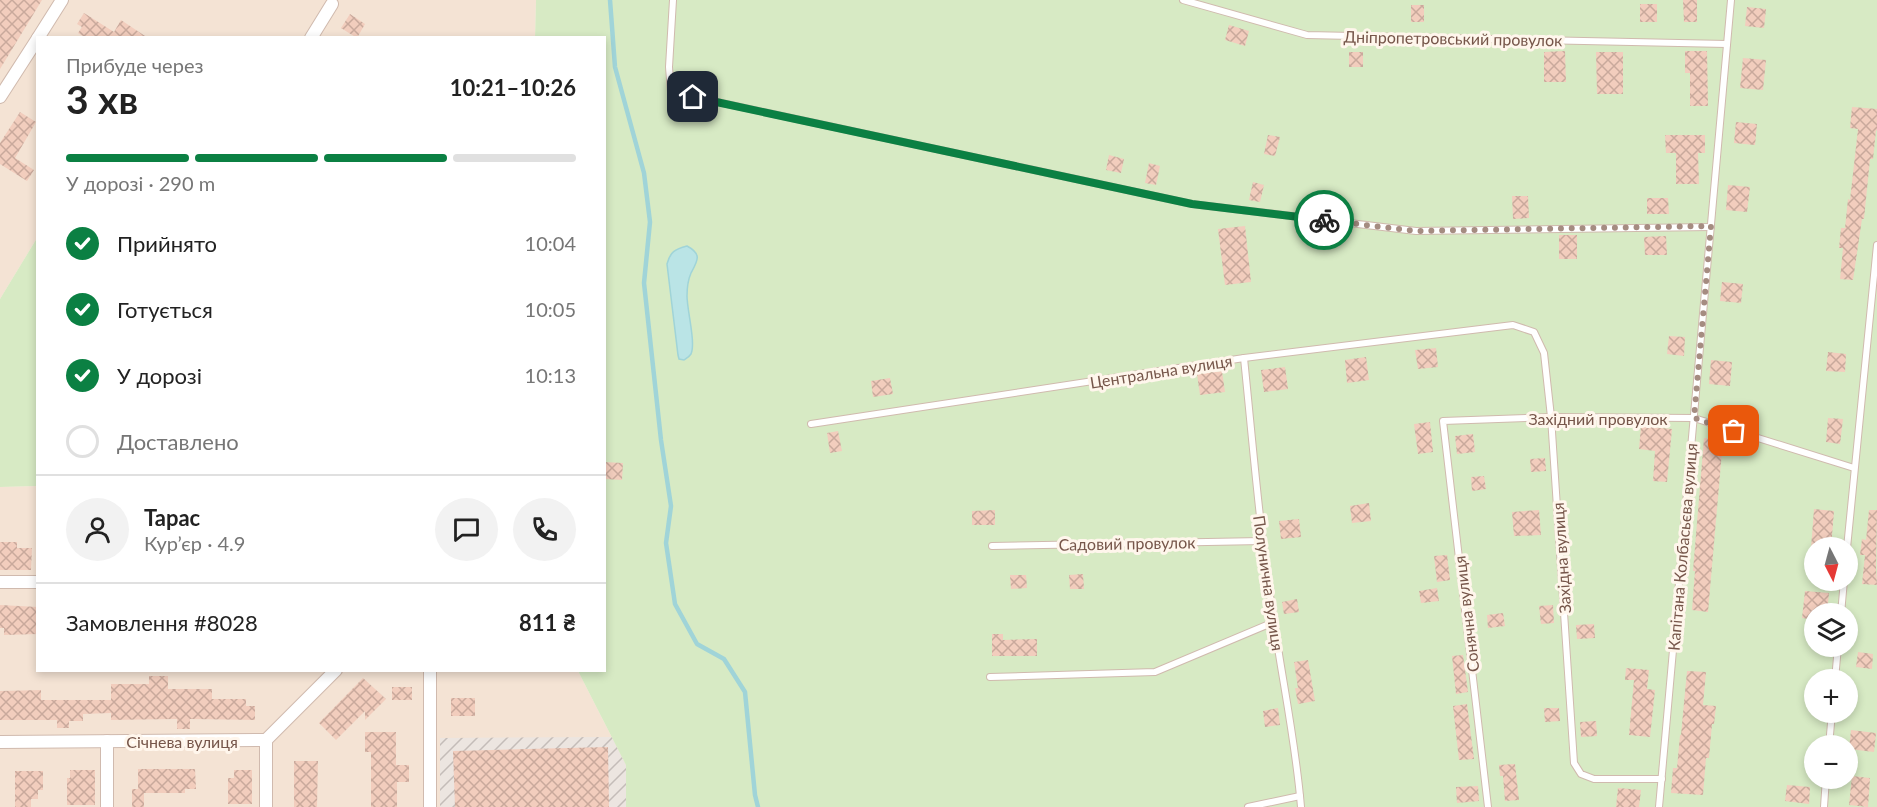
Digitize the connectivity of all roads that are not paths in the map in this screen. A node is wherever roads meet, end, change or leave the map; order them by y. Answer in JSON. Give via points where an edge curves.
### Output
{"nodes":[{"id":1,"x":62,"y":0,"type":"edge"},
{"id":2,"x":673,"y":0,"type":"edge"},
{"id":3,"x":1183,"y":0,"type":"edge"},
{"id":4,"x":1731,"y":0,"type":"edge"},
{"id":5,"x":332,"y":4,"type":"dead end"},
{"id":6,"x":41,"y":36,"type":"edge"},
{"id":7,"x":312,"y":36,"type":"edge"},
{"id":8,"x":36,"y":43,"type":"edge"},
{"id":9,"x":1727,"y":44,"type":"junction"},
{"id":10,"x":0,"y":97,"type":"edge"},
{"id":11,"x":1711,"y":226,"type":"junction"},
{"id":12,"x":1877,"y":245,"type":"edge"},
{"id":13,"x":1544,"y":353,"type":"joint"},
{"id":14,"x":1244,"y":358,"type":"junction"},
{"id":15,"x":1551,"y":417,"type":"junction"},
{"id":16,"x":1694,"y":418,"type":"junction"},
{"id":17,"x":1443,"y":422,"type":"joint"},
{"id":18,"x":811,"y":424,"type":"dead end"},
{"id":19,"x":1854,"y":468,"type":"junction"},
{"id":20,"x":1848,"y":537,"type":"edge"},
{"id":21,"x":1263,"y":541,"type":"junction"},
{"id":22,"x":992,"y":546,"type":"dead end"},
{"id":23,"x":0,"y":582,"type":"edge"},
{"id":24,"x":36,"y":582,"type":"edge"},
{"id":25,"x":1274,"y":622,"type":"junction"},
{"id":26,"x":334,"y":672,"type":"edge"},
{"id":27,"x":430,"y":672,"type":"edge"},
{"id":28,"x":990,"y":677,"type":"dead end"},
{"id":29,"x":266,"y":740,"type":"junction"},
{"id":30,"x":107,"y":741,"type":"junction"},
{"id":31,"x":0,"y":742,"type":"edge"},
{"id":32,"x":1662,"y":779,"type":"junction"},
{"id":33,"x":1825,"y":789,"type":"edge"},
{"id":34,"x":1300,"y":796,"type":"junction"},
{"id":35,"x":107,"y":807,"type":"edge"},
{"id":36,"x":266,"y":807,"type":"edge"},
{"id":37,"x":430,"y":807,"type":"edge"},
{"id":38,"x":1248,"y":807,"type":"edge"},
{"id":39,"x":1301,"y":807,"type":"edge"},
{"id":40,"x":1488,"y":807,"type":"edge"},
{"id":41,"x":1659,"y":807,"type":"edge"},
{"id":42,"x":1824,"y":807,"type":"edge"}],
"edges":[{"from":1,"to":6,"type":"street"},
{"from":2,"to":11,"type":"lane","via":[[671,92],[1192,204],[1416,231]]},
{"from":3,"to":9,"type":"lane","name":"Дніпропетровський провулок","via":[[1307,35]]},
{"from":4,"to":9,"type":"lane","name":"Капітана Колбасьєва вулиця"},
{"from":5,"to":7,"type":"street"},
{"from":8,"to":10,"type":"street"},
{"from":9,"to":11,"type":"lane","name":"Капітана Колбасьєва вулиця"},
{"from":11,"to":16,"type":"lane","name":"Капітана Колбасьєва вулиця"},
{"from":12,"to":19,"type":"lane"},
{"from":13,"to":14,"type":"lane","name":"Центральна вулиця","via":[[1534,332],[1513,325]]},
{"from":13,"to":15,"type":"lane","name":"Західна вулиця"},
{"from":14,"to":18,"type":"lane","name":"Центральна вулиця"},
{"from":14,"to":21,"type":"lane","name":"Полунична вулиця"},
{"from":15,"to":16,"type":"lane","name":"Західний провулок"},
{"from":15,"to":17,"type":"lane","name":"Західний провулок"},
{"from":15,"to":32,"type":"lane","name":"Західна вулиця","via":[[1574,764],[1581,774],[1594,778]]},
{"from":16,"to":19,"type":"lane","name":"Західний провулок"},
{"from":16,"to":32,"type":"lane","name":"Капітана Колбасьєва вулиця"},
{"from":17,"to":40,"type":"lane","name":"Сонячна вулиця"},
{"from":19,"to":20,"type":"lane"},
{"from":21,"to":22,"type":"lane","name":"Садовий провулок"},
{"from":21,"to":25,"type":"lane","name":"Полунична вулиця"},
{"from":23,"to":24,"type":"street"},
{"from":25,"to":28,"type":"lane","via":[[1155,672]]},
{"from":25,"to":34,"type":"lane","name":"Полунична вулиця"},
{"from":26,"to":29,"type":"street"},
{"from":27,"to":37,"type":"street"},
{"from":29,"to":30,"type":"street","name":"Січнева вулиця"},
{"from":29,"to":36,"type":"street"},
{"from":30,"to":31,"type":"street","name":"Січнева вулиця"},
{"from":30,"to":35,"type":"street"},
{"from":32,"to":41,"type":"lane","name":"Капітана Колбасьєва вулиця"},
{"from":33,"to":42,"type":"lane"},
{"from":34,"to":38,"type":"lane"},
{"from":34,"to":39,"type":"lane","name":"Полунична вулиця"}]}
